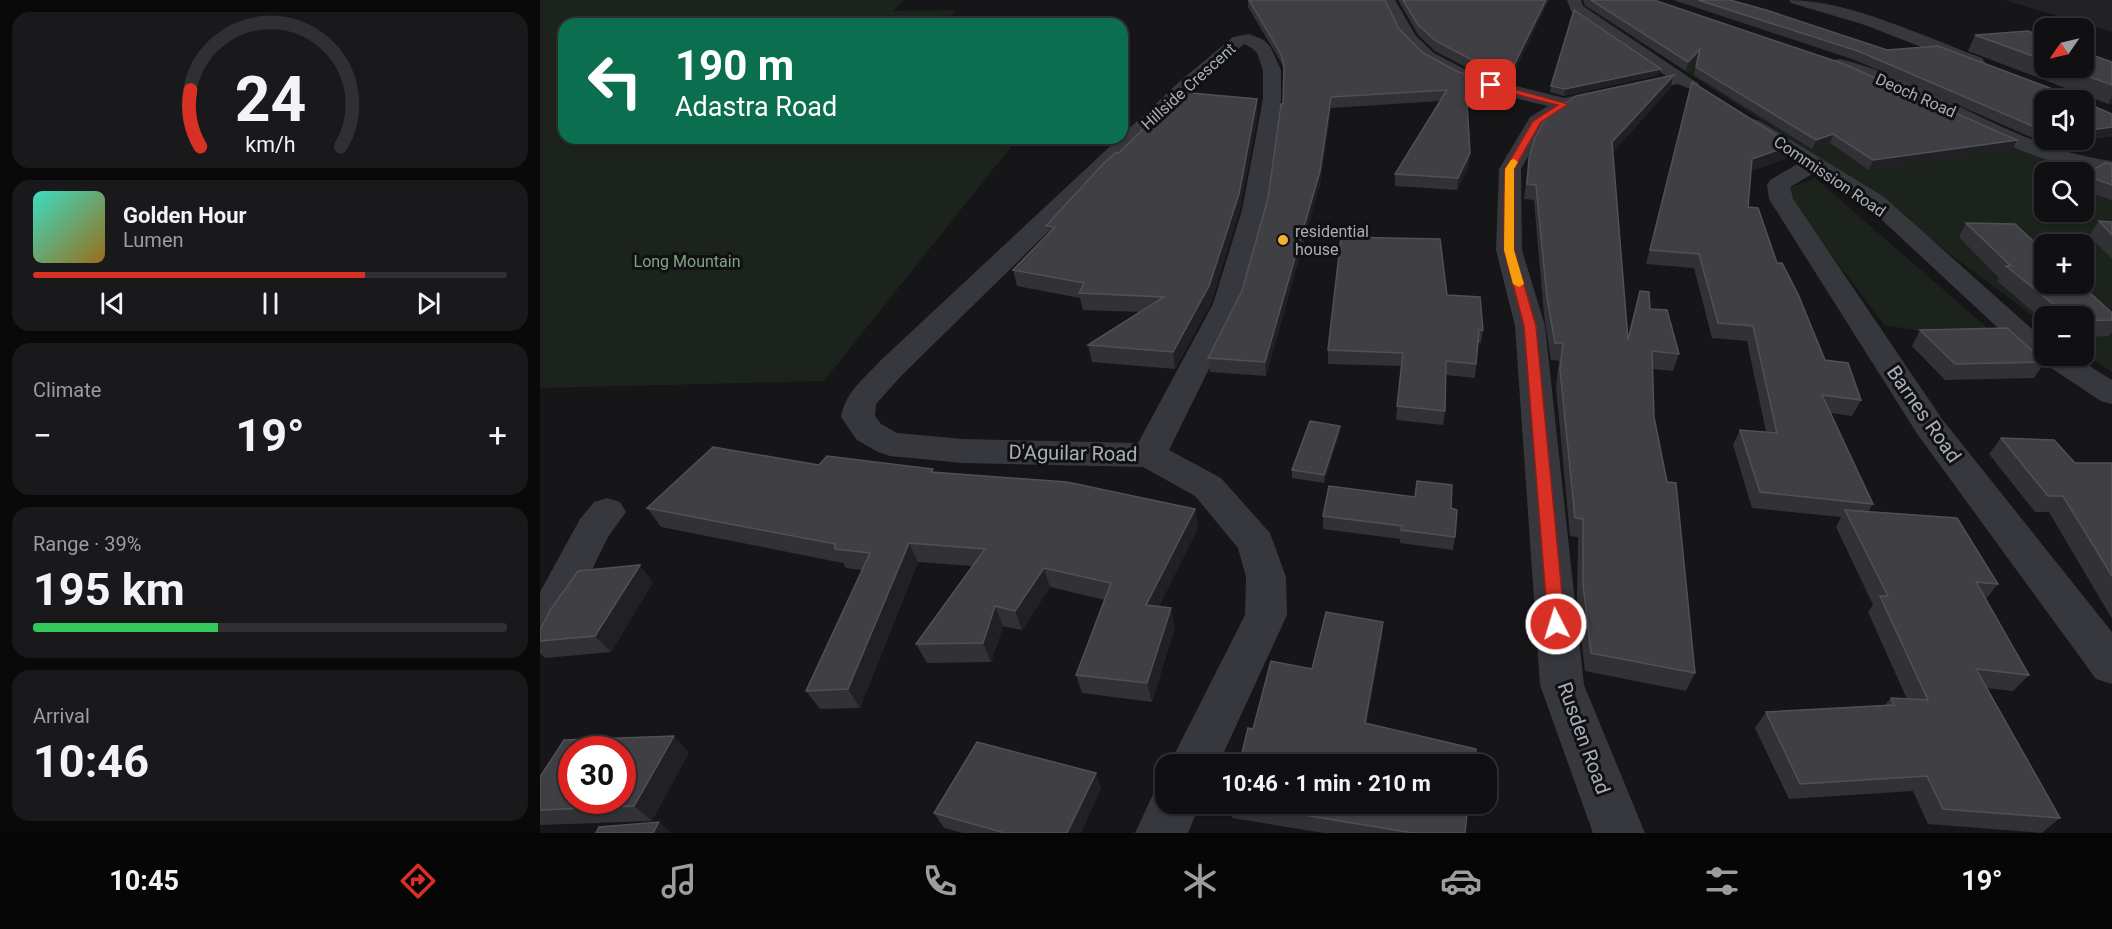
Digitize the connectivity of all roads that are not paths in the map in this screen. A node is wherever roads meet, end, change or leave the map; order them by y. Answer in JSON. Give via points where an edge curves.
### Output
{"nodes":[{"id":1,"x":1388,"y":0,"type":"edge"},
{"id":2,"x":1574,"y":0,"type":"edge"},
{"id":3,"x":1796,"y":0,"type":"edge"},
{"id":4,"x":1821,"y":57,"type":"edge"},
{"id":5,"x":1996,"y":70,"type":"edge"},
{"id":6,"x":1681,"y":78,"type":"junction"},
{"id":7,"x":1710,"y":97,"type":"edge"},
{"id":8,"x":1564,"y":104,"type":"junction"},
{"id":9,"x":1738,"y":115,"type":"edge"},
{"id":10,"x":1128,"y":141,"type":"edge"},
{"id":11,"x":1125,"y":144,"type":"edge"},
{"id":12,"x":1814,"y":164,"type":"junction"},
{"id":13,"x":2112,"y":168,"type":"edge"},
{"id":14,"x":2034,"y":343,"type":"edge"},
{"id":15,"x":2069,"y":366,"type":"edge"},
{"id":16,"x":2112,"y":394,"type":"edge"},
{"id":17,"x":860,"y":402,"type":"joint"},
{"id":18,"x":1149,"y":455,"type":"junction"},
{"id":19,"x":607,"y":512,"type":"dead end"},
{"id":20,"x":540,"y":632,"type":"edge"},
{"id":21,"x":2112,"y":665,"type":"edge"},
{"id":22,"x":1198,"y":754,"type":"edge"},
{"id":23,"x":1170,"y":814,"type":"edge"},
{"id":24,"x":1161,"y":833,"type":"edge"},
{"id":25,"x":1619,"y":833,"type":"edge"}],
"edges":[{"from":1,"to":8,"type":"street","via":[[1405,32],[1423,53],[1491,85]]},
{"from":2,"to":6,"type":"street","via":[[1576,8]]},
{"from":3,"to":5,"type":"street","via":[[1871,22]]},
{"from":4,"to":13,"type":"street","name":"Deoch Road","via":[[2041,152]]},
{"from":6,"to":7,"type":"street"},
{"from":6,"to":8,"type":"street","name":"Rusden Road"},
{"from":8,"to":25,"type":"street","name":"Rusden Road","via":[[1537,121],[1510,169],[1509,250],[1530,326],[1562,685]]},
{"from":9,"to":12,"type":"street","name":"Commission Road"},
{"from":10,"to":18,"type":"street","name":"Hillside Crescent","via":[[1235,41],[1249,39],[1260,46],[1272,70],[1272,99],[1254,210],[1227,304]]},
{"from":11,"to":17,"type":"street","name":"Hillside Crescent"},
{"from":12,"to":14,"type":"street","name":"Commission Road","via":[[1876,202]]},
{"from":12,"to":21,"type":"street","name":"Barnes Road","via":[[1778,186],[1780,199],[1930,427]]},
{"from":15,"to":16,"type":"street"},
{"from":17,"to":18,"type":"street","name":"D'Aguilar Road","via":[[858,417],[868,432],[890,444],[963,451]]},
{"from":18,"to":22,"type":"street","name":"D'Aguilar Road","via":[[1215,495],[1256,543],[1266,577],[1266,615]]},
{"from":19,"to":20,"type":"street","via":[[593,529]]},
{"from":23,"to":24,"type":"street"}]}
